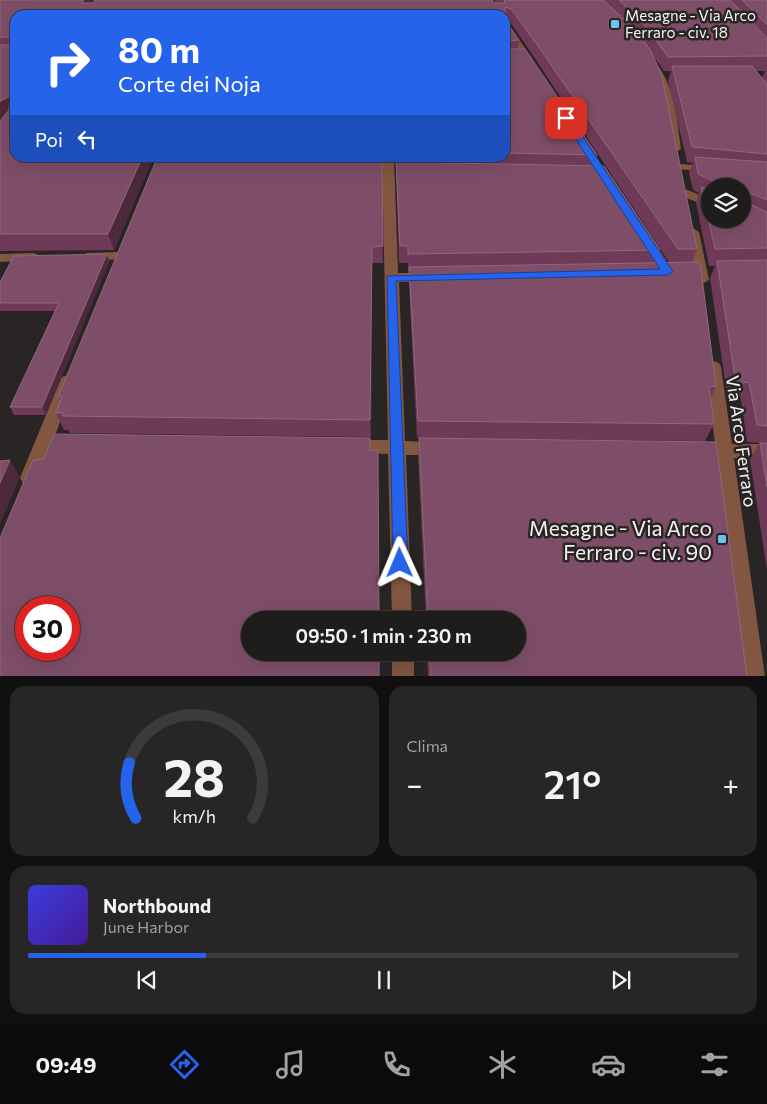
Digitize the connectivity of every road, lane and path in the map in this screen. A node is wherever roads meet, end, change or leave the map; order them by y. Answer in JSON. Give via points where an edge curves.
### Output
{"nodes":[{"id":1,"x":510,"y":33,"type":"edge"},
{"id":2,"x":645,"y":54,"type":"edge"},
{"id":3,"x":512,"y":58,"type":"edge"},
{"id":4,"x":527,"y":58,"type":"junction"},
{"id":5,"x":538,"y":74,"type":"edge"},
{"id":6,"x":389,"y":162,"type":"edge"},
{"id":7,"x":680,"y":167,"type":"junction"},
{"id":8,"x":719,"y":170,"type":"edge"},
{"id":9,"x":685,"y":193,"type":"junction"},
{"id":10,"x":701,"y":199,"type":"edge"},
{"id":11,"x":641,"y":232,"type":"edge"},
{"id":12,"x":49,"y":257,"type":"edge"},
{"id":13,"x":69,"y":257,"type":"edge"},
{"id":14,"x":0,"y":258,"type":"edge"},
{"id":15,"x":648,"y":272,"type":"edge"},
{"id":16,"x":667,"y":272,"type":"junction"},
{"id":17,"x":705,"y":272,"type":"junction"},
{"id":18,"x":111,"y":274,"type":"edge"},
{"id":19,"x":440,"y":277,"type":"edge"},
{"id":20,"x":391,"y":278,"type":"junction"},
{"id":21,"x":703,"y":291,"type":"edge"},
{"id":22,"x":711,"y":348,"type":"edge"},
{"id":23,"x":75,"y":362,"type":"edge"},
{"id":24,"x":43,"y":442,"type":"junction"},
{"id":25,"x":92,"y":443,"type":"edge"},
{"id":26,"x":338,"y":447,"type":"edge"},
{"id":27,"x":398,"y":448,"type":"junction"},
{"id":28,"x":457,"y":448,"type":"edge"},
{"id":29,"x":685,"y":451,"type":"edge"},
{"id":30,"x":725,"y":452,"type":"junction"},
{"id":31,"x":767,"y":452,"type":"edge"},
{"id":32,"x":22,"y":497,"type":"edge"},
{"id":33,"x":402,"y":611,"type":"edge"},
{"id":34,"x":402,"y":661,"type":"edge"},
{"id":35,"x":403,"y":676,"type":"edge"},
{"id":36,"x":754,"y":676,"type":"edge"}],
"edges":[{"from":1,"to":4,"type":"street"},
{"from":2,"to":7,"type":"street","via":[[666,76]]},
{"from":3,"to":4,"type":"street"},
{"from":4,"to":5,"type":"street"},
{"from":6,"to":20,"type":"street","via":[[393,173]]},
{"from":7,"to":8,"type":"street"},
{"from":7,"to":9,"type":"street"},
{"from":9,"to":10,"type":"street"},
{"from":9,"to":17,"type":"street"},
{"from":11,"to":16,"type":"street"},
{"from":12,"to":14,"type":"street"},
{"from":13,"to":18,"type":"street","via":[[120,252]]},
{"from":15,"to":16,"type":"street"},
{"from":16,"to":17,"type":"street"},
{"from":17,"to":21,"type":"street"},
{"from":19,"to":20,"type":"street"},
{"from":20,"to":27,"type":"street"},
{"from":22,"to":30,"type":"street","name":"Via Arco Ferraro"},
{"from":23,"to":24,"type":"street"},
{"from":24,"to":25,"type":"street"},
{"from":24,"to":32,"type":"street"},
{"from":26,"to":27,"type":"street"},
{"from":27,"to":28,"type":"street"},
{"from":27,"to":33,"type":"street"},
{"from":29,"to":30,"type":"street"},
{"from":30,"to":31,"type":"street"},
{"from":30,"to":36,"type":"street","name":"Via Arco Ferraro"},
{"from":34,"to":35,"type":"street"}]}
